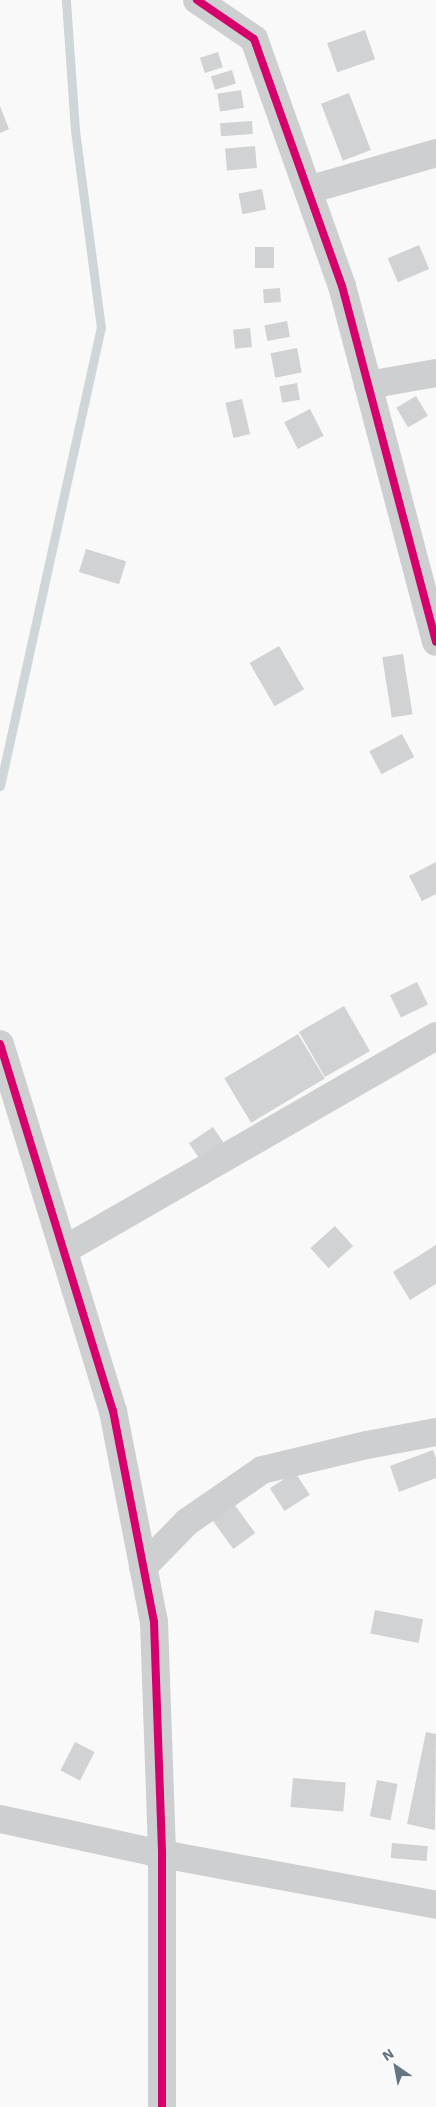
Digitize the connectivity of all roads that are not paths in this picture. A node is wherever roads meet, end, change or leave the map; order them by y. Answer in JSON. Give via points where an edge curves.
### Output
{"nodes":[{"id":1,"x":197,"y":0,"type":"edge"},
{"id":2,"x":436,"y":153,"type":"edge"},
{"id":3,"x":308,"y":190,"type":"junction"},
{"id":4,"x":436,"y":373,"type":"edge"},
{"id":5,"x":368,"y":385,"type":"junction"},
{"id":6,"x":432,"y":609,"type":"edge"},
{"id":7,"x":436,"y":642,"type":"edge"},
{"id":8,"x":436,"y":1036,"type":"edge"},
{"id":9,"x":0,"y":1044,"type":"edge"},
{"id":10,"x":64,"y":1250,"type":"junction"},
{"id":11,"x":436,"y":1432,"type":"edge"},
{"id":12,"x":143,"y":1567,"type":"junction"},
{"id":13,"x":0,"y":1819,"type":"edge"},
{"id":14,"x":162,"y":1854,"type":"junction"},
{"id":15,"x":436,"y":1905,"type":"edge"},
{"id":16,"x":162,"y":2107,"type":"edge"}],
"edges":[{"from":1,"to":3,"type":"street","via":[[254,38]]},
{"from":2,"to":3,"type":"street"},
{"from":3,"to":5,"type":"street","via":[[342,286]]},
{"from":4,"to":5,"type":"street"},
{"from":5,"to":6,"type":"street"},
{"from":6,"to":7,"type":"street"},
{"from":8,"to":10,"type":"street"},
{"from":9,"to":10,"type":"street"},
{"from":10,"to":12,"type":"street","via":[[113,1411]]},
{"from":11,"to":12,"type":"street","via":[[262,1470],[187,1522]]},
{"from":12,"to":14,"type":"street","via":[[154,1622]]},
{"from":13,"to":14,"type":"street"},
{"from":14,"to":15,"type":"street"},
{"from":14,"to":16,"type":"street"}]}
